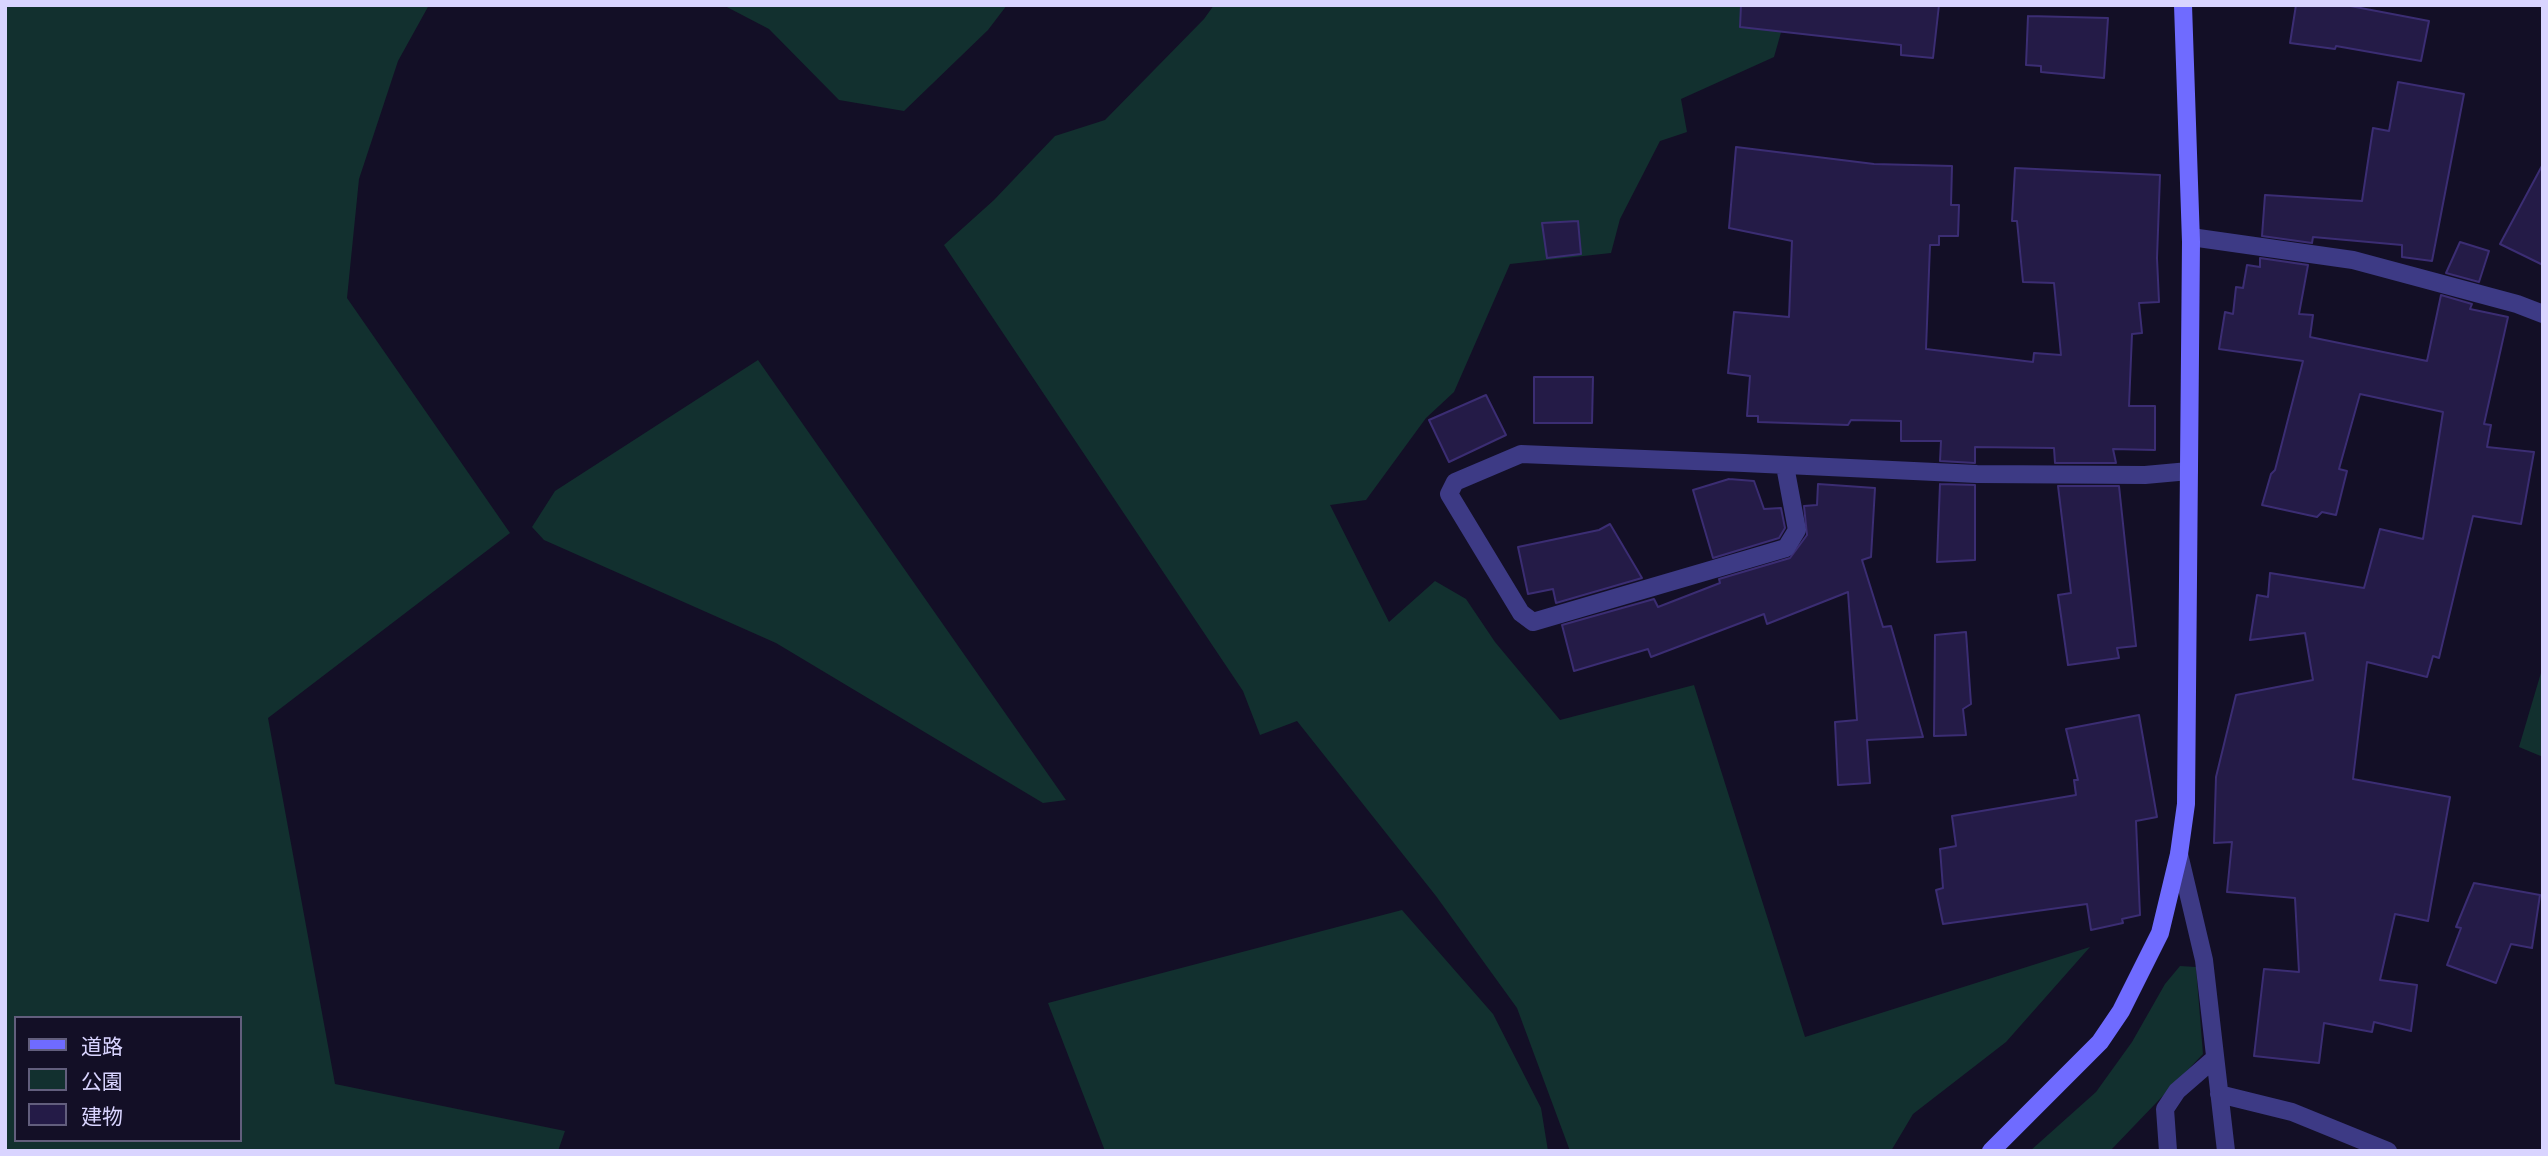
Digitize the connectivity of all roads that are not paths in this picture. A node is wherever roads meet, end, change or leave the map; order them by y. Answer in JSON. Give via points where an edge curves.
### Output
{"nodes":[{"id":1,"x":2183,"y":5,"type":"edge"},
{"id":2,"x":2191,"y":237,"type":"junction"},
{"id":3,"x":2543,"y":314,"type":"edge"},
{"id":4,"x":1785,"y":466,"type":"junction"},
{"id":5,"x":2189,"y":471,"type":"junction"},
{"id":6,"x":2179,"y":854,"type":"junction"},
{"id":7,"x":2215,"y":1058,"type":"junction"},
{"id":8,"x":2219,"y":1094,"type":"junction"},
{"id":9,"x":1991,"y":1151,"type":"edge"},
{"id":10,"x":2168,"y":1151,"type":"edge"},
{"id":11,"x":2226,"y":1151,"type":"edge"},
{"id":12,"x":2388,"y":1151,"type":"edge"}],
"edges":[{"from":1,"to":2,"type":"street"},
{"from":2,"to":3,"type":"street","via":[[2353,260]]},
{"from":2,"to":5,"type":"street"},
{"from":4,"to":4,"type":"street","via":[[1521,454],[1455,482],[1449,494],[1521,613],[1533,622],[1786,548],[1797,530]]},
{"from":4,"to":5,"type":"street","via":[[1977,474]]},
{"from":5,"to":6,"type":"street","via":[[2186,804]]},
{"from":6,"to":7,"type":"street","via":[[2204,960]]},
{"from":6,"to":9,"type":"street","via":[[2160,933],[2121,1011],[2100,1042]]},
{"from":7,"to":8,"type":"street"},
{"from":7,"to":10,"type":"street","via":[[2177,1091],[2165,1109]]},
{"from":8,"to":11,"type":"street"},
{"from":8,"to":12,"type":"street","via":[[2292,1112]]}]}
